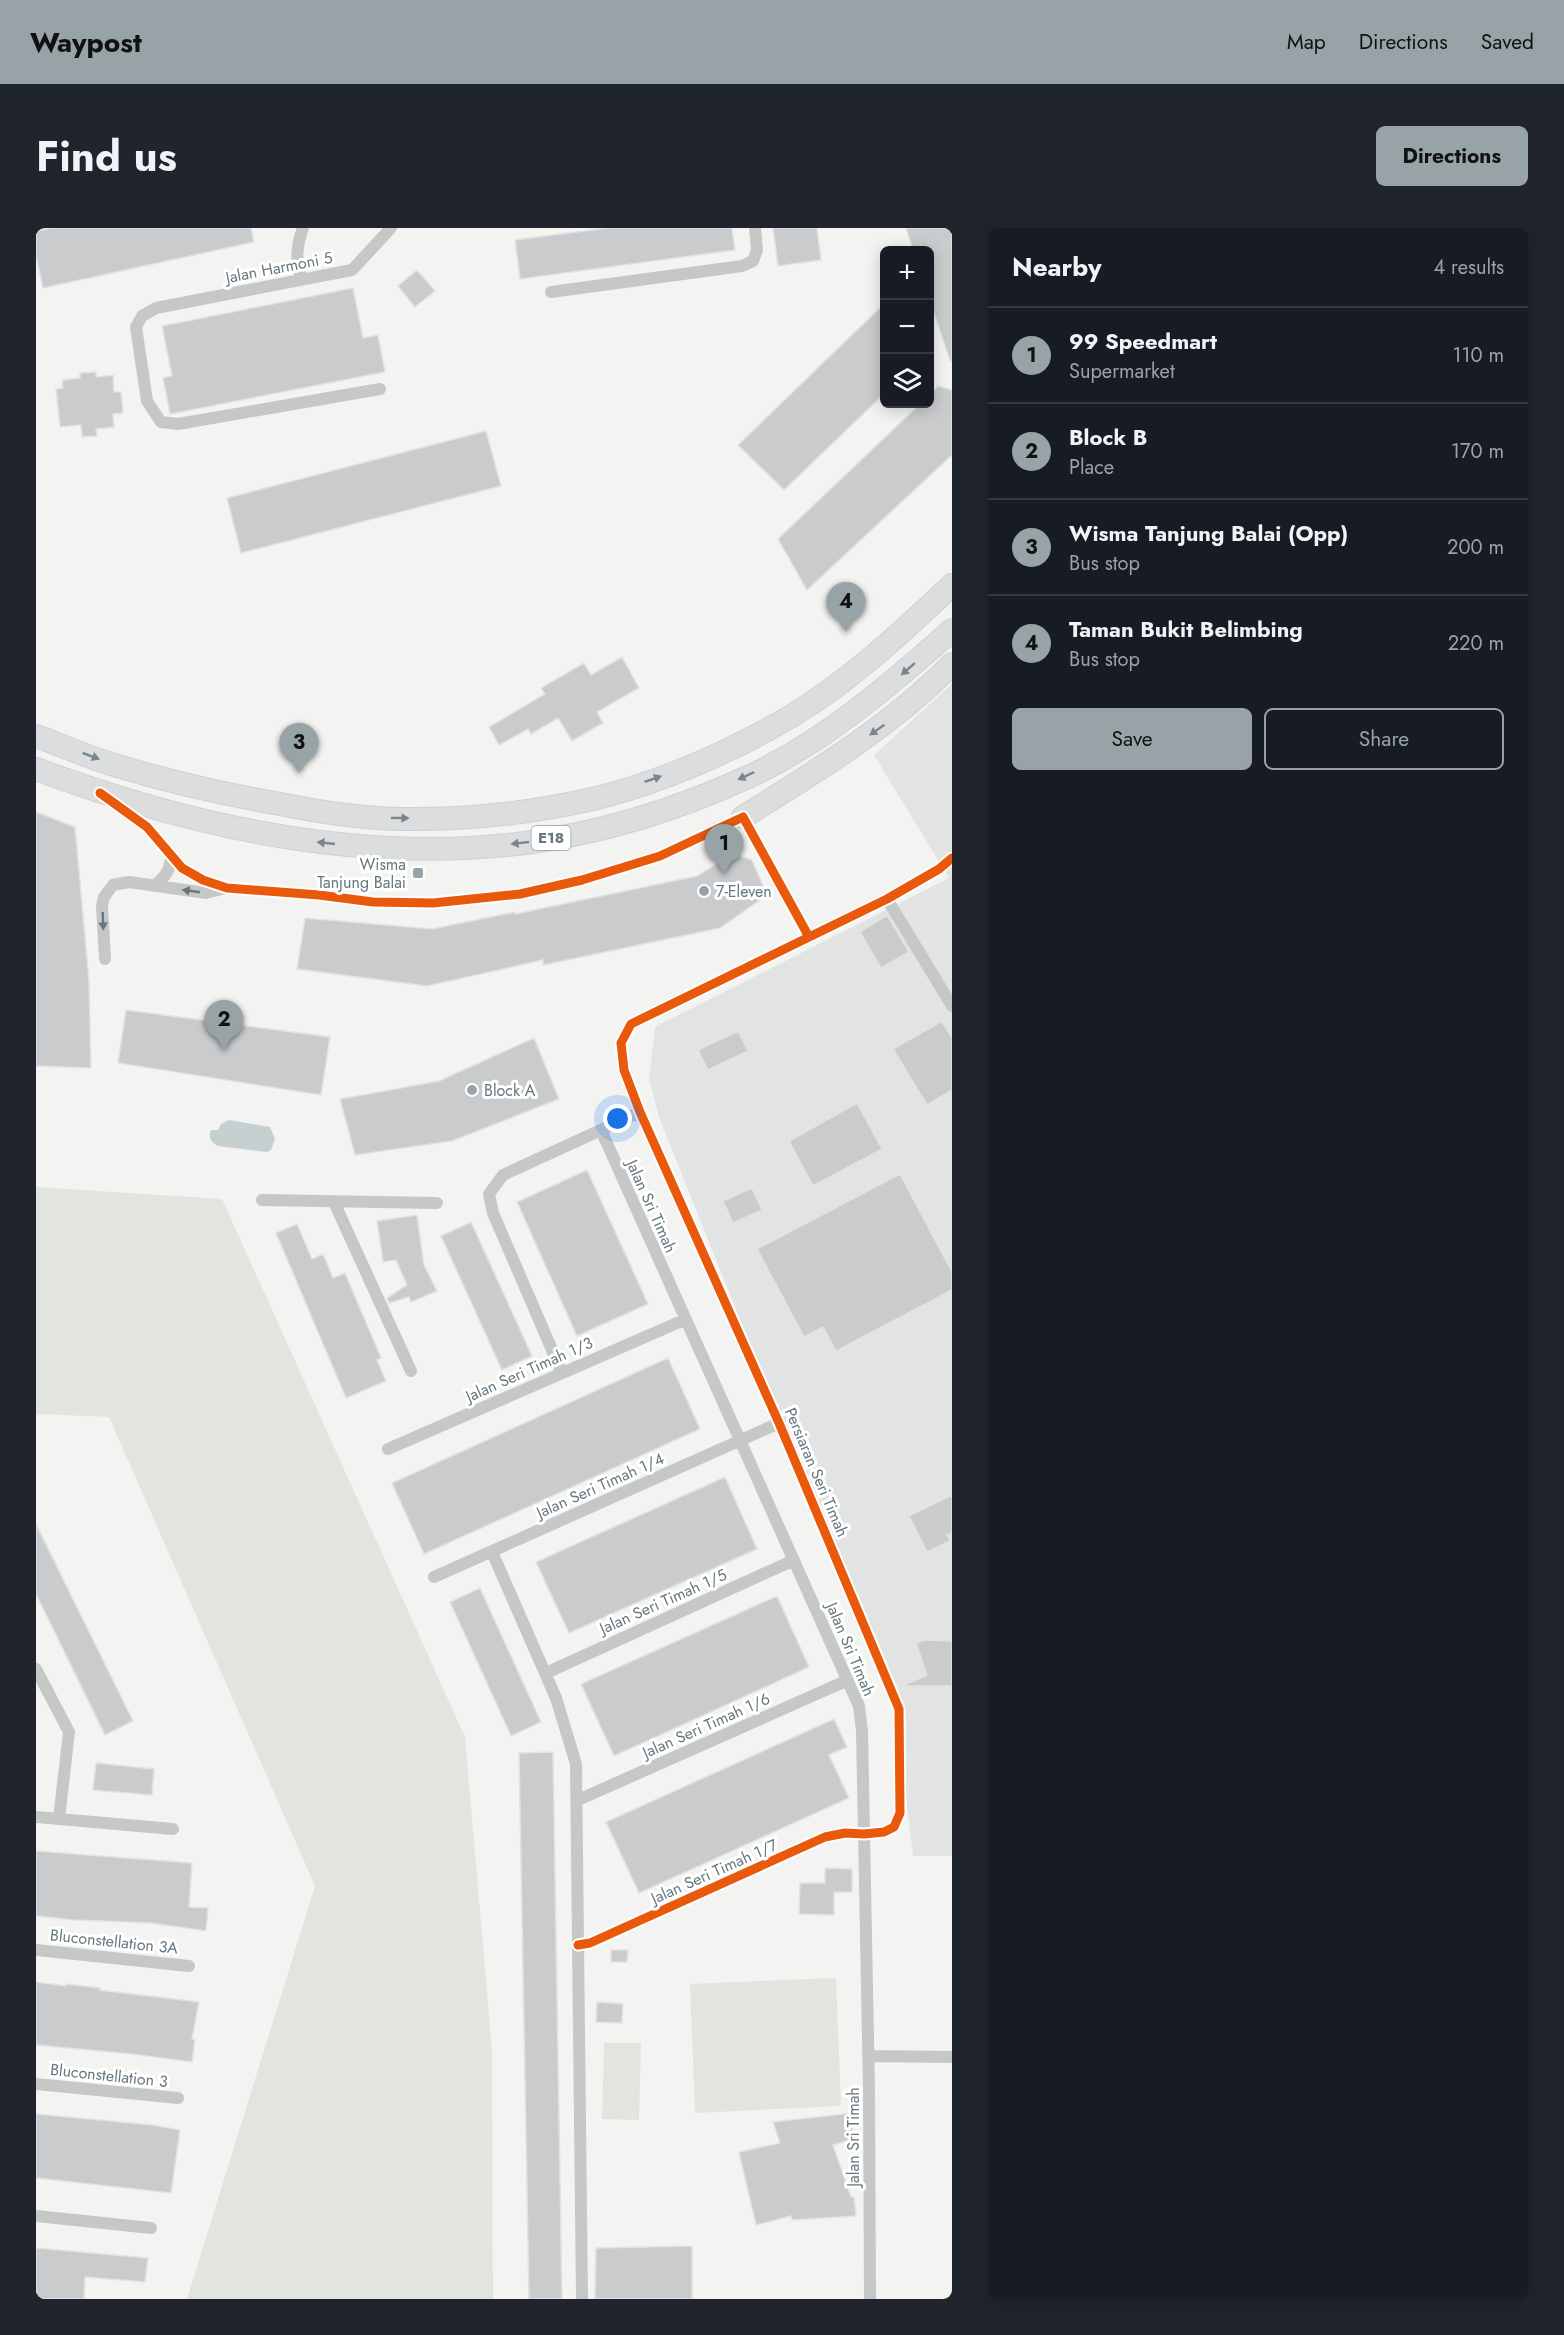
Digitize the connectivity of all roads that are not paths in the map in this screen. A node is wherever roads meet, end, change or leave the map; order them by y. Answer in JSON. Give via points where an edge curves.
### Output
{"nodes":[{"id":1,"x":303,"y":228,"type":"edge"},
{"id":2,"x":391,"y":228,"type":"edge"},
{"id":3,"x":754,"y":228,"type":"edge"},
{"id":4,"x":301,"y":279,"type":"junction"},
{"id":5,"x":551,"y":292,"type":"dead end"},
{"id":6,"x":380,"y":389,"type":"dead end"},
{"id":7,"x":952,"y":585,"type":"edge"},
{"id":8,"x":952,"y":630,"type":"edge"},
{"id":9,"x":952,"y":664,"type":"edge"},
{"id":10,"x":36,"y":735,"type":"edge"},
{"id":11,"x":36,"y":769,"type":"edge"},
{"id":12,"x":100,"y":793,"type":"junction"},
{"id":13,"x":743,"y":817,"type":"junction"},
{"id":14,"x":171,"y":854,"type":"junction"},
{"id":15,"x":952,"y":858,"type":"edge"},
{"id":16,"x":154,"y":885,"type":"junction"},
{"id":17,"x":227,"y":888,"type":"junction"},
{"id":18,"x":887,"y":899,"type":"junction"},
{"id":19,"x":809,"y":937,"type":"junction"},
{"id":20,"x":105,"y":959,"type":"dead end"},
{"id":21,"x":952,"y":1006,"type":"edge"},
{"id":22,"x":640,"y":1112,"type":"junction"},
{"id":23,"x":601,"y":1130,"type":"junction"},
{"id":24,"x":262,"y":1200,"type":"dead end"},
{"id":25,"x":334,"y":1203,"type":"junction"},
{"id":26,"x":437,"y":1203,"type":"dead end"},
{"id":27,"x":684,"y":1320,"type":"junction"},
{"id":28,"x":411,"y":1371,"type":"dead end"},
{"id":29,"x":562,"y":1373,"type":"junction"},
{"id":30,"x":779,"y":1423,"type":"junction"},
{"id":31,"x":739,"y":1441,"type":"junction"},
{"id":32,"x":388,"y":1449,"type":"dead end"},
{"id":33,"x":492,"y":1551,"type":"junction"},
{"id":34,"x":794,"y":1560,"type":"junction"},
{"id":35,"x":434,"y":1577,"type":"dead end"},
{"id":36,"x":36,"y":1668,"type":"edge"},
{"id":37,"x":546,"y":1673,"type":"junction"},
{"id":38,"x":848,"y":1680,"type":"junction"},
{"id":39,"x":578,"y":1800,"type":"junction"},
{"id":40,"x":36,"y":1817,"type":"edge"},
{"id":41,"x":59,"y":1819,"type":"junction"},
{"id":42,"x":173,"y":1829,"type":"dead end"},
{"id":43,"x":864,"y":1834,"type":"junction"},
{"id":44,"x":578,"y":1945,"type":"junction"},
{"id":45,"x":36,"y":1950,"type":"edge"},
{"id":46,"x":189,"y":1966,"type":"dead end"},
{"id":47,"x":868,"y":2056,"type":"junction"},
{"id":48,"x":952,"y":2057,"type":"edge"},
{"id":49,"x":36,"y":2084,"type":"edge"},
{"id":50,"x":178,"y":2098,"type":"dead end"},
{"id":51,"x":36,"y":2216,"type":"edge"},
{"id":52,"x":151,"y":2228,"type":"dead end"},
{"id":53,"x":582,"y":2299,"type":"edge"},
{"id":54,"x":870,"y":2299,"type":"edge"}],
"edges":[{"from":1,"to":4,"type":"street","via":[[296,259]]},
{"from":2,"to":4,"type":"street","name":"Jalan Harmoni 5","via":[[352,270]]},
{"from":3,"to":5,"type":"street","via":[[757,250],[753,261],[742,266]]},
{"from":4,"to":6,"type":"street","name":"Jalan Harmoni 5","via":[[156,308],[142,316],[136,327],[147,401],[161,422],[178,423]]},
{"from":10,"to":7,"type":"highway","number":"E18","one_way":true,"via":[[109,763],[217,793],[326,813],[398,819],[522,811],[598,798],[734,748],[791,716],[869,662]]},
{"from":8,"to":12,"type":"highway","number":"E18","one_way":true,"via":[[891,684],[810,741],[749,776],[668,809],[604,828],[526,843],[396,849],[320,843],[210,823]]},
{"from":9,"to":13,"type":"highway","one_way":true,"via":[[891,720]]},
{"from":11,"to":12,"type":"highway","number":"E18"},
{"from":12,"to":14,"type":"street","via":[[147,827]]},
{"from":13,"to":17,"type":"street","via":[[660,856],[520,894],[433,903],[373,902]]},
{"from":13,"to":19,"type":"street"},
{"from":14,"to":16,"type":"street","via":[[166,876]]},
{"from":14,"to":17,"type":"street","via":[[182,868]]},
{"from":15,"to":18,"type":"street","name":"Persiaran Seri Timah"},
{"from":17,"to":16,"type":"street","one_way":true,"via":[[206,893]]},
{"from":16,"to":20,"type":"street","one_way":true,"via":[[113,885],[104,897]]},
{"from":18,"to":19,"type":"street","name":"Persiaran Seri Timah"},
{"from":18,"to":21,"type":"street"},
{"from":19,"to":22,"type":"street","name":"Persiaran Seri Timah","via":[[631,1024],[621,1043],[624,1070]]},
{"from":22,"to":23,"type":"street"},
{"from":22,"to":30,"type":"street","name":"Persiaran Seri Timah"},
{"from":23,"to":27,"type":"street","name":"Jalan Sri Timah"},
{"from":23,"to":29,"type":"street","via":[[503,1175],[489,1194],[493,1213]]},
{"from":24,"to":25,"type":"street"},
{"from":25,"to":26,"type":"street"},
{"from":25,"to":28,"type":"street"},
{"from":27,"to":29,"type":"street","name":"Jalan Seri Timah 1/3"},
{"from":27,"to":31,"type":"street","name":"Jalan Sri Timah"},
{"from":29,"to":32,"type":"street","name":"Jalan Seri Timah 1/3"},
{"from":30,"to":31,"type":"street","name":"Jalan Seri Timah 1/4"},
{"from":30,"to":43,"type":"street","name":"Persiaran Seri Timah","via":[[899,1709],[900,1813],[894,1827]]},
{"from":31,"to":33,"type":"street","name":"Jalan Seri Timah 1/4"},
{"from":31,"to":34,"type":"street","name":"Jalan Sri Timah"},
{"from":33,"to":35,"type":"street","name":"Jalan Seri Timah 1/4"},
{"from":33,"to":37,"type":"street"},
{"from":34,"to":37,"type":"street","name":"Jalan Seri Timah 1/5"},
{"from":34,"to":38,"type":"street","name":"Jalan Sri Timah"},
{"from":36,"to":41,"type":"street","via":[[69,1732]]},
{"from":37,"to":39,"type":"street","via":[[576,1764]]},
{"from":38,"to":39,"type":"street","name":"Jalan Seri Timah 1/6"},
{"from":38,"to":43,"type":"street","name":"Jalan Sri Timah","via":[[859,1706],[862,1731]]},
{"from":39,"to":44,"type":"street"},
{"from":40,"to":41,"type":"street"},
{"from":41,"to":42,"type":"street"},
{"from":43,"to":44,"type":"street","name":"Jalan Seri Timah 1/7","via":[[825,1837]]},
{"from":43,"to":47,"type":"street","name":"Jalan Sri Timah"},
{"from":44,"to":53,"type":"street"},
{"from":45,"to":46,"type":"street","name":"Bluconstellation 3A"},
{"from":47,"to":48,"type":"street"},
{"from":47,"to":54,"type":"street","name":"Jalan Sri Timah"},
{"from":49,"to":50,"type":"street","name":"Bluconstellation 3"},
{"from":51,"to":52,"type":"street"}]}
